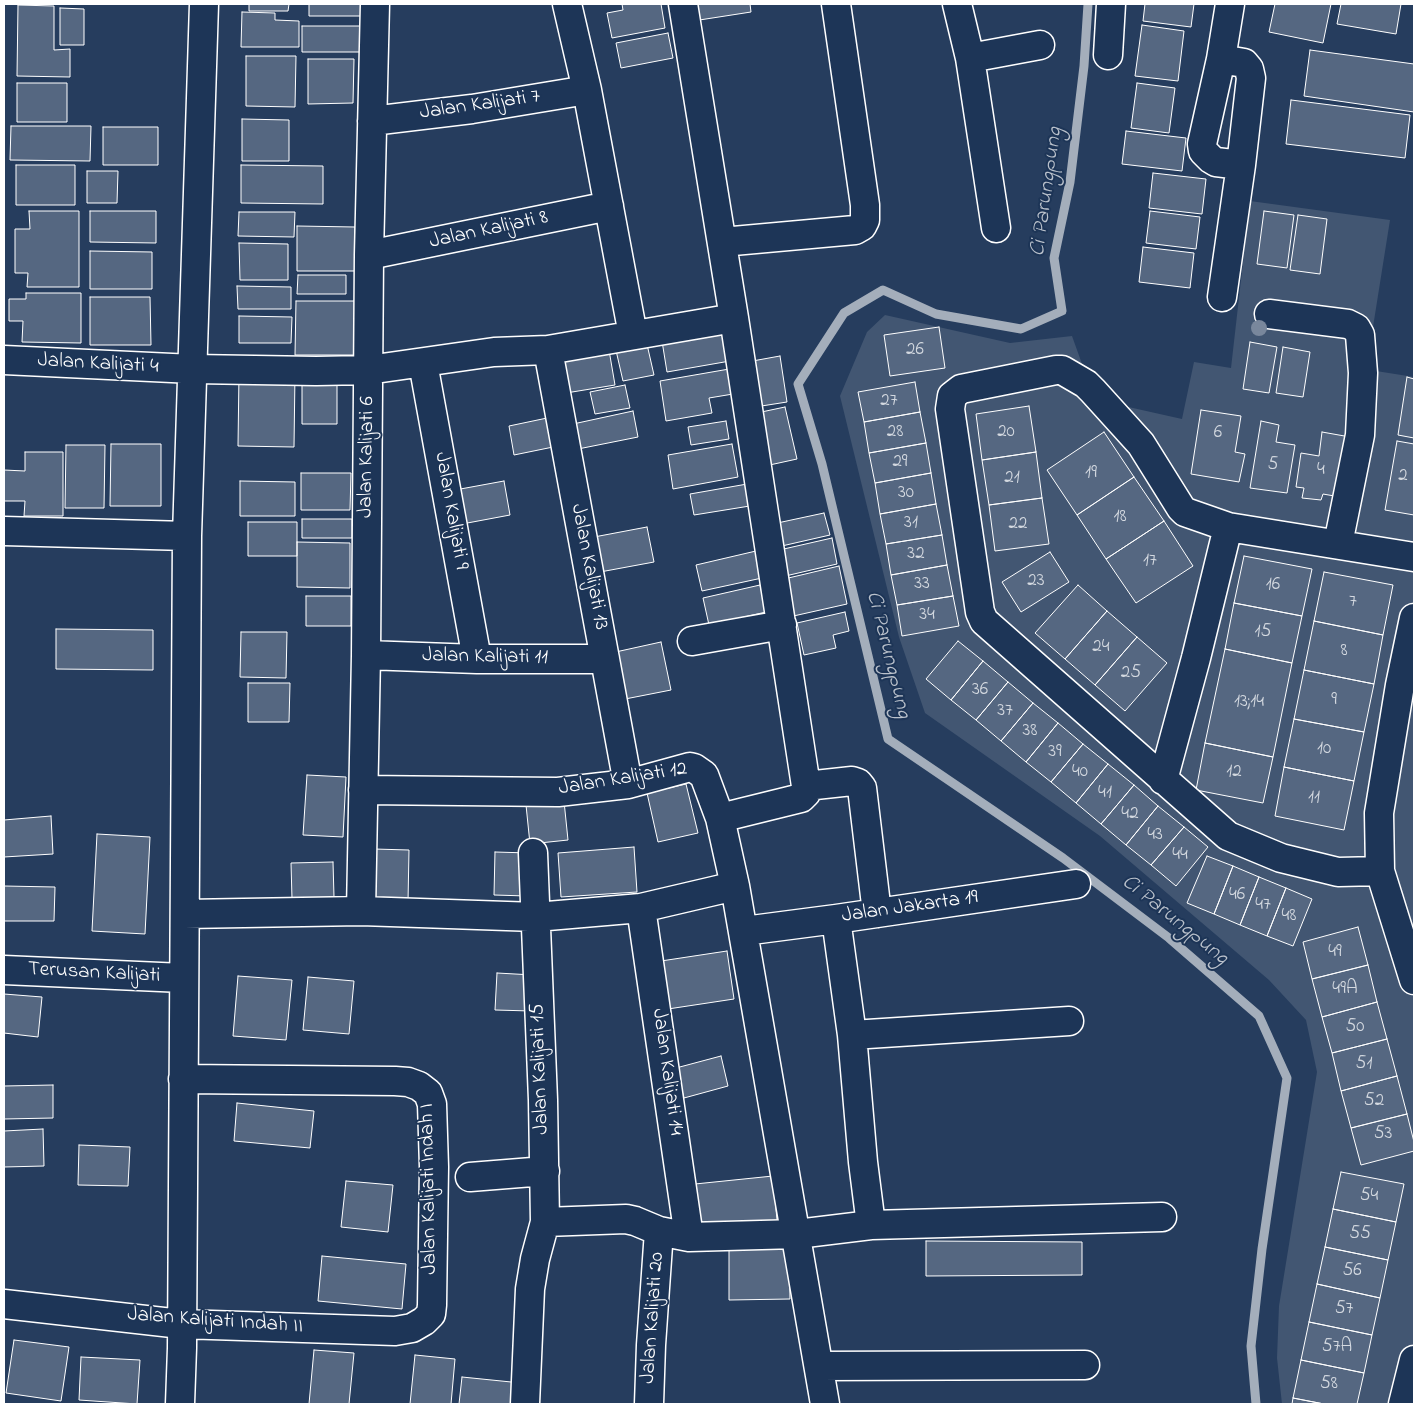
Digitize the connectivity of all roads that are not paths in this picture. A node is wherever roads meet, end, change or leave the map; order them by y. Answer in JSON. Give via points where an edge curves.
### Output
{"nodes":[{"id":1,"x":204,"y":4,"type":"edge"},
{"id":2,"x":374,"y":4,"type":"edge"},
{"id":3,"x":567,"y":4,"type":"edge"},
{"id":4,"x":683,"y":4,"type":"edge"},
{"id":5,"x":836,"y":4,"type":"edge"},
{"id":6,"x":957,"y":4,"type":"edge"},
{"id":7,"x":1111,"y":4,"type":"edge"},
{"id":8,"x":1230,"y":4,"type":"edge"},
{"id":9,"x":1040,"y":45,"type":"dead end"},
{"id":10,"x":1108,"y":55,"type":"dead end"},
{"id":11,"x":970,"y":58,"type":"junction"},
{"id":12,"x":1221,"y":59,"type":"junction"},
{"id":13,"x":587,"y":90,"type":"junction"},
{"id":14,"x":372,"y":121,"type":"junction"},
{"id":15,"x":1241,"y":165,"type":"junction"},
{"id":16,"x":609,"y":206,"type":"junction"},
{"id":17,"x":996,"y":228,"type":"dead end"},
{"id":18,"x":722,"y":242,"type":"junction"},
{"id":19,"x":368,"y":255,"type":"junction"},
{"id":20,"x":1222,"y":297,"type":"dead end"},
{"id":21,"x":1269,"y":314,"type":"dead end"},
{"id":22,"x":734,"y":318,"type":"junction"},
{"id":23,"x":633,"y":335,"type":"junction"},
{"id":24,"x":548,"y":350,"type":"junction"},
{"id":25,"x":4,"y":360,"type":"edge"},
{"id":26,"x":423,"y":363,"type":"junction"},
{"id":27,"x":193,"y":369,"type":"junction"},
{"id":28,"x":368,"y":370,"type":"junction"},
{"id":29,"x":1228,"y":527,"type":"junction"},
{"id":30,"x":4,"y":531,"type":"edge"},
{"id":31,"x":187,"y":536,"type":"junction"},
{"id":32,"x":1338,"y":544,"type":"junction"},
{"id":33,"x":1414,"y":557,"type":"edge"},
{"id":34,"x":1414,"y":618,"type":"edge"},
{"id":35,"x":782,"y":625,"type":"junction"},
{"id":36,"x":692,"y":642,"type":"dead end"},
{"id":37,"x":366,"y":656,"type":"junction"},
{"id":38,"x":477,"y":659,"type":"junction"},
{"id":39,"x":605,"y":659,"type":"junction"},
{"id":40,"x":1162,"y":780,"type":"junction"},
{"id":41,"x":628,"y":784,"type":"junction"},
{"id":42,"x":806,"y":786,"type":"junction"},
{"id":43,"x":363,"y":790,"type":"junction"},
{"id":44,"x":720,"y":818,"type":"junction"},
{"id":45,"x":533,"y":853,"type":"dead end"},
{"id":46,"x":1380,"y":872,"type":"junction"},
{"id":47,"x":1076,"y":884,"type":"dead end"},
{"id":48,"x":735,"y":886,"type":"junction"},
{"id":49,"x":641,"y":908,"type":"junction"},
{"id":50,"x":361,"y":911,"type":"junction"},
{"id":51,"x":877,"y":913,"type":"junction"},
{"id":52,"x":185,"y":914,"type":"junction"},
{"id":53,"x":536,"y":917,"type":"junction"},
{"id":54,"x":836,"y":919,"type":"junction"},
{"id":55,"x":744,"y":931,"type":"junction"},
{"id":56,"x":4,"y":970,"type":"edge"},
{"id":57,"x":183,"y":978,"type":"junction"},
{"id":58,"x":1414,"y":980,"type":"edge"},
{"id":59,"x":1069,"y":1021,"type":"dead end"},
{"id":60,"x":852,"y":1035,"type":"junction"},
{"id":61,"x":183,"y":1079,"type":"junction"},
{"id":62,"x":544,"y":1171,"type":"junction"},
{"id":63,"x":470,"y":1177,"type":"dead end"},
{"id":64,"x":1162,"y":1217,"type":"dead end"},
{"id":65,"x":545,"y":1222,"type":"junction"},
{"id":66,"x":871,"y":1225,"type":"junction"},
{"id":67,"x":660,"y":1231,"type":"junction"},
{"id":68,"x":797,"y":1234,"type":"junction"},
{"id":69,"x":689,"y":1237,"type":"junction"},
{"id":70,"x":4,"y":1304,"type":"edge"},
{"id":71,"x":424,"y":1321,"type":"joint"},
{"id":72,"x":181,"y":1324,"type":"junction"},
{"id":73,"x":1414,"y":1360,"type":"edge"},
{"id":74,"x":1085,"y":1365,"type":"dead end"},
{"id":75,"x":819,"y":1366,"type":"junction"},
{"id":76,"x":180,"y":1404,"type":"edge"},
{"id":77,"x":525,"y":1404,"type":"edge"},
{"id":78,"x":649,"y":1404,"type":"edge"},
{"id":79,"x":825,"y":1404,"type":"edge"},
{"id":80,"x":1403,"y":1404,"type":"edge"}],
"edges":[{"from":1,"to":27,"type":"street"},
{"from":2,"to":14,"type":"street","name":"Jalan Kalijati 6"},
{"from":3,"to":13,"type":"street"},
{"from":4,"to":18,"type":"street"},
{"from":5,"to":18,"type":"street","via":[[865,220],[855,230]]},
{"from":6,"to":11,"type":"street"},
{"from":7,"to":10,"type":"street"},
{"from":8,"to":12,"type":"street"},
{"from":9,"to":11,"type":"street"},
{"from":11,"to":17,"type":"street"},
{"from":12,"to":15,"type":"street","via":[[1244,63],[1251,73]]},
{"from":12,"to":15,"type":"street","via":[[1203,151],[1216,162]]},
{"from":13,"to":14,"type":"street","name":"Jalan Kalijati 7"},
{"from":13,"to":16,"type":"street"},
{"from":14,"to":19,"type":"street","name":"Jalan Kalijati 6"},
{"from":15,"to":20,"type":"street"},
{"from":16,"to":19,"type":"street","name":"Jalan Kalijati 8"},
{"from":16,"to":23,"type":"street"},
{"from":18,"to":22,"type":"street"},
{"from":19,"to":28,"type":"street","name":"Jalan Kalijati 6"},
{"from":21,"to":32,"type":"street","via":[[1348,324],[1360,334],[1363,373],[1360,435]]},
{"from":22,"to":23,"type":"street","name":"Jalan Kalijati 4"},
{"from":22,"to":35,"type":"street"},
{"from":23,"to":24,"type":"street","name":"Jalan Kalijati 4"},
{"from":24,"to":26,"type":"street","name":"Jalan Kalijati 4","via":[[494,352]]},
{"from":24,"to":39,"type":"street","name":"Jalan Kalijati 13"},
{"from":25,"to":27,"type":"street","name":"Jalan Kalijati 4"},
{"from":26,"to":28,"type":"street","name":"Jalan Kalijati 4"},
{"from":26,"to":38,"type":"street","name":"Jalan Kalijati 9"},
{"from":27,"to":28,"type":"street","name":"Jalan Kalijati 4"},
{"from":27,"to":31,"type":"street"},
{"from":28,"to":37,"type":"street","name":"Jalan Kalijati 6"},
{"from":29,"to":32,"type":"street"},
{"from":29,"to":40,"type":"street"},
{"from":29,"to":40,"type":"street","via":[[1185,512],[1141,444],[1086,384],[1065,371],[1056,370],[961,389],[952,396],[950,409],[980,612],[984,621]]},
{"from":30,"to":31,"type":"street"},
{"from":31,"to":52,"type":"street"},
{"from":32,"to":33,"type":"street"},
{"from":34,"to":46,"type":"street","via":[[1379,813]]},
{"from":35,"to":36,"type":"street"},
{"from":35,"to":42,"type":"street"},
{"from":37,"to":38,"type":"street","name":"Jalan Kalijati 11"},
{"from":37,"to":43,"type":"street","name":"Jalan Kalijati 6"},
{"from":38,"to":39,"type":"street","name":"Jalan Kalijati 11"},
{"from":39,"to":41,"type":"street","name":"Jalan Kalijati 13"},
{"from":40,"to":46,"type":"street","via":[[1228,836],[1281,858],[1338,872]]},
{"from":41,"to":43,"type":"street","name":"Jalan Kalijati 12","via":[[558,792]]},
{"from":41,"to":44,"type":"street","name":"Jalan Kalijati 12","via":[[694,768],[704,775]]},
{"from":42,"to":44,"type":"street","via":[[806,793],[801,798]]},
{"from":42,"to":51,"type":"street","via":[[852,780],[862,788]]},
{"from":43,"to":50,"type":"street","name":"Jalan Kalijati 6"},
{"from":44,"to":48,"type":"street","name":"Jalan Kalijati 12"},
{"from":45,"to":53,"type":"street","name":"Jalan Kalijati 15"},
{"from":46,"to":58,"type":"street"},
{"from":47,"to":51,"type":"street","name":"Jalan Jakarta 19"},
{"from":48,"to":49,"type":"street"},
{"from":48,"to":55,"type":"street","name":"Jalan Kalijati 12"},
{"from":49,"to":53,"type":"street"},
{"from":49,"to":69,"type":"street","name":"Jalan Kalijati 14"},
{"from":50,"to":52,"type":"street"},
{"from":50,"to":53,"type":"street"},
{"from":51,"to":54,"type":"street","name":"Jalan Jakarta 19"},
{"from":52,"to":57,"type":"street"},
{"from":53,"to":62,"type":"street","name":"Jalan Kalijati 15"},
{"from":54,"to":55,"type":"street","name":"Jalan Jakarta 19"},
{"from":54,"to":60,"type":"street"},
{"from":55,"to":68,"type":"street","name":"Jalan Kalijati 12"},
{"from":56,"to":57,"type":"street","name":"Terusan Kalijati"},
{"from":57,"to":61,"type":"street"},
{"from":59,"to":60,"type":"street"},
{"from":60,"to":66,"type":"street"},
{"from":61,"to":71,"type":"street","name":"Jalan Kalijati Indah I","via":[[395,1081],[420,1086],[428,1093],[432,1104],[434,1167],[432,1305]]},
{"from":61,"to":72,"type":"street"},
{"from":62,"to":63,"type":"street"},
{"from":62,"to":65,"type":"street","name":"Jalan Kalijati 15"},
{"from":64,"to":66,"type":"street"},
{"from":65,"to":67,"type":"street","via":[[626,1219]]},
{"from":65,"to":77,"type":"street","name":"Jalan Kalijati 15","via":[[530,1290]]},
{"from":66,"to":68,"type":"street"},
{"from":67,"to":69,"type":"street"},
{"from":67,"to":78,"type":"street","name":"Jalan Kalijati 20"},
{"from":68,"to":69,"type":"street"},
{"from":68,"to":75,"type":"street","name":"Jalan Kalijati 12"},
{"from":70,"to":72,"type":"street","name":"Jalan Kalijati Indah II"},
{"from":71,"to":72,"type":"street","name":"Jalan Kalijati Indah II","via":[[412,1328],[395,1331]]},
{"from":72,"to":76,"type":"street"},
{"from":73,"to":80,"type":"street"},
{"from":74,"to":75,"type":"street"},
{"from":75,"to":79,"type":"street","name":"Jalan Kalijati 12"}]}
